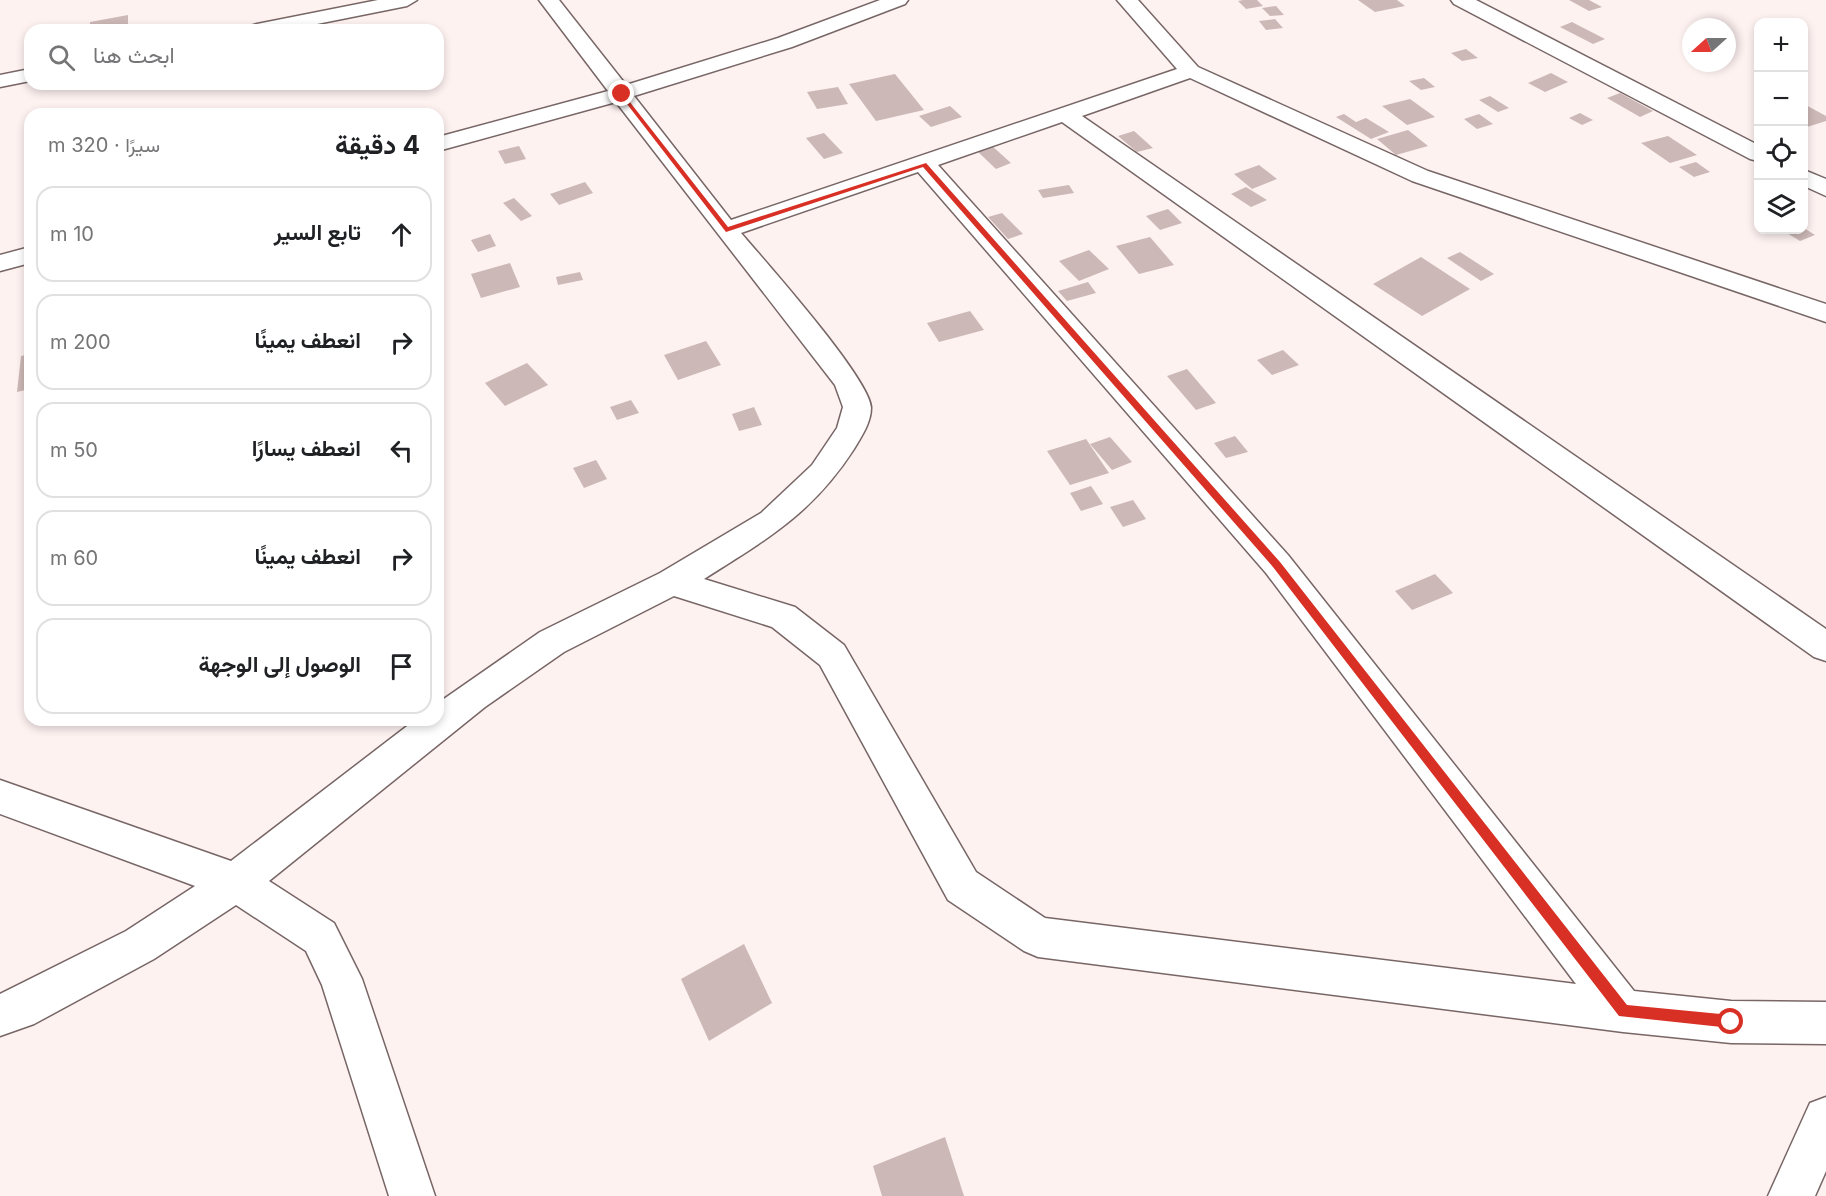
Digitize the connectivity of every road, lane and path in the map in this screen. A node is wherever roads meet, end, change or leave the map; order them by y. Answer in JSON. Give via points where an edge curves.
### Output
{"nodes":[{"id":1,"x":407,"y":0,"type":"edge"},
{"id":2,"x":549,"y":0,"type":"edge"},
{"id":3,"x":898,"y":0,"type":"edge"},
{"id":4,"x":1127,"y":0,"type":"edge"},
{"id":5,"x":1461,"y":0,"type":"edge"},
{"id":6,"x":287,"y":24,"type":"edge"},
{"id":7,"x":1191,"y":71,"type":"junction"},
{"id":8,"x":24,"y":76,"type":"edge"},
{"id":9,"x":0,"y":81,"type":"edge"},
{"id":10,"x":622,"y":94,"type":"junction"},
{"id":11,"x":1065,"y":114,"type":"junction"},
{"id":12,"x":444,"y":142,"type":"edge"},
{"id":13,"x":1754,"y":152,"type":"edge"},
{"id":14,"x":924,"y":164,"type":"junction"},
{"id":15,"x":1808,"y":180,"type":"edge"},
{"id":16,"x":1826,"y":189,"type":"edge"},
{"id":17,"x":726,"y":230,"type":"junction"},
{"id":18,"x":24,"y":257,"type":"edge"},
{"id":19,"x":0,"y":263,"type":"edge"},
{"id":20,"x":1826,"y":313,"type":"edge"},
{"id":21,"x":672,"y":582,"type":"junction"},
{"id":22,"x":1826,"y":646,"type":"edge"},
{"id":23,"x":444,"y":719,"type":"edge"},
{"id":24,"x":435,"y":726,"type":"edge"},
{"id":25,"x":0,"y":797,"type":"edge"},
{"id":26,"x":236,"y":882,"type":"junction"},
{"id":27,"x":1623,"y":1011,"type":"junction"},
{"id":28,"x":0,"y":1015,"type":"edge"},
{"id":29,"x":1826,"y":1023,"type":"edge"},
{"id":30,"x":1826,"y":1119,"type":"edge"},
{"id":31,"x":412,"y":1196,"type":"edge"},
{"id":32,"x":1791,"y":1196,"type":"edge"}],
"edges":[{"from":1,"to":6,"type":"street"},
{"from":2,"to":10,"type":"street"},
{"from":3,"to":10,"type":"street","via":[[816,34]]},
{"from":4,"to":7,"type":"street"},
{"from":5,"to":13,"type":"street"},
{"from":7,"to":11,"type":"street"},
{"from":7,"to":20,"type":"street","via":[[1420,176]]},
{"from":8,"to":9,"type":"street"},
{"from":10,"to":12,"type":"street"},
{"from":10,"to":17,"type":"street"},
{"from":11,"to":14,"type":"street"},
{"from":11,"to":22,"type":"street"},
{"from":14,"to":17,"type":"street"},
{"from":14,"to":27,"type":"street","via":[[1277,564]]},
{"from":15,"to":16,"type":"street"},
{"from":17,"to":21,"type":"street","via":[[848,382],[857,407],[851,430],[824,473],[772,521]]},
{"from":18,"to":19,"type":"street"},
{"from":21,"to":23,"type":"street","via":[[552,642]]},
{"from":21,"to":27,"type":"street","via":[[783,617],[832,655],[962,886],[1038,937]]},
{"from":24,"to":26,"type":"street"},
{"from":25,"to":26,"type":"street"},
{"from":26,"to":28,"type":"street","via":[[140,945]]},
{"from":26,"to":31,"type":"street","via":[[320,937],[341,979]]},
{"from":27,"to":29,"type":"street","via":[[1731,1022]]},
{"from":30,"to":32,"type":"street"}]}
